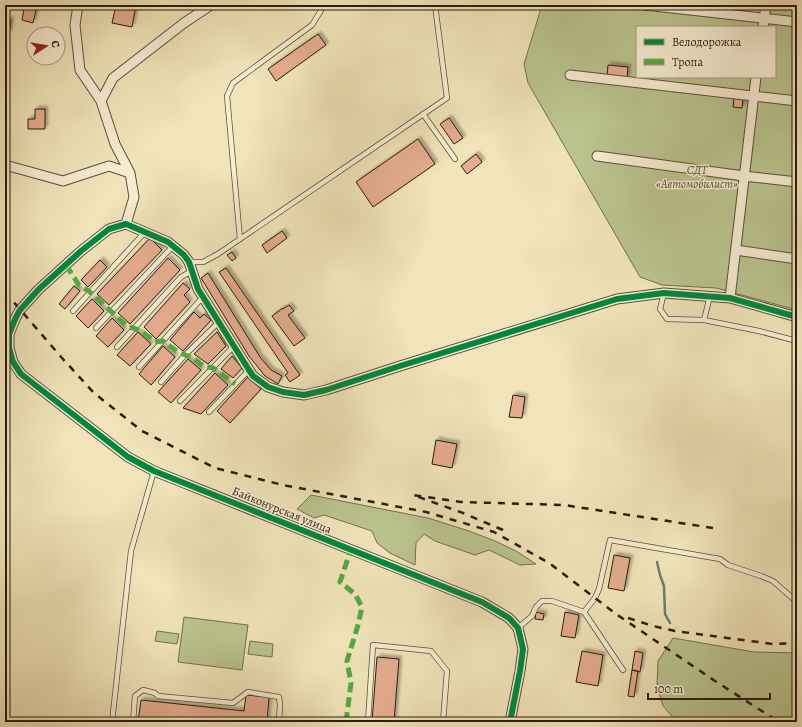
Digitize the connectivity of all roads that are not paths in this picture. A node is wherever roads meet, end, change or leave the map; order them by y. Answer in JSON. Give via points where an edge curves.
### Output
{"nodes":[{"id":1,"x":78,"y":5,"type":"edge"},
{"id":2,"x":211,"y":5,"type":"edge"},
{"id":3,"x":324,"y":5,"type":"edge"},
{"id":4,"x":435,"y":5,"type":"edge"},
{"id":5,"x":645,"y":5,"type":"edge"},
{"id":6,"x":766,"y":5,"type":"edge"},
{"id":7,"x":797,"y":22,"type":"edge"},
{"id":8,"x":764,"y":23,"type":"edge"},
{"id":9,"x":570,"y":75,"type":"dead end"},
{"id":10,"x":756,"y":78,"type":"edge"},
{"id":11,"x":753,"y":97,"type":"junction"},
{"id":12,"x":101,"y":101,"type":"junction"},
{"id":13,"x":797,"y":101,"type":"edge"},
{"id":14,"x":423,"y":114,"type":"junction"},
{"id":15,"x":597,"y":156,"type":"dead end"},
{"id":16,"x":455,"y":159,"type":"dead end"},
{"id":17,"x":5,"y":165,"type":"edge"},
{"id":18,"x":130,"y":173,"type":"junction"},
{"id":19,"x":744,"y":176,"type":"junction"},
{"id":20,"x":797,"y":182,"type":"edge"},
{"id":21,"x":126,"y":224,"type":"junction"},
{"id":22,"x":145,"y":232,"type":"junction"},
{"id":23,"x":240,"y":239,"type":"junction"},
{"id":24,"x":173,"y":246,"type":"junction"},
{"id":25,"x":736,"y":250,"type":"junction"},
{"id":26,"x":797,"y":259,"type":"edge"},
{"id":27,"x":191,"y":267,"type":"junction"},
{"id":28,"x":664,"y":293,"type":"junction"},
{"id":29,"x":710,"y":296,"type":"junction"},
{"id":30,"x":203,"y":297,"type":"junction"},
{"id":31,"x":730,"y":298,"type":"junction"},
{"id":32,"x":72,"y":311,"type":"dead end"},
{"id":33,"x":797,"y":317,"type":"edge"},
{"id":34,"x":704,"y":320,"type":"junction"},
{"id":35,"x":219,"y":322,"type":"junction"},
{"id":36,"x":96,"y":328,"type":"dead end"},
{"id":37,"x":7,"y":332,"type":"edge"},
{"id":38,"x":797,"y":341,"type":"edge"},
{"id":39,"x":234,"y":346,"type":"junction"},
{"id":40,"x":7,"y":347,"type":"edge"},
{"id":41,"x":117,"y":347,"type":"dead end"},
{"id":42,"x":140,"y":367,"type":"dead end"},
{"id":43,"x":248,"y":370,"type":"junction"},
{"id":44,"x":161,"y":382,"type":"dead end"},
{"id":45,"x":180,"y":401,"type":"dead end"},
{"id":46,"x":209,"y":412,"type":"dead end"},
{"id":47,"x":154,"y":471,"type":"junction"},
{"id":48,"x":797,"y":602,"type":"edge"},
{"id":49,"x":584,"y":612,"type":"junction"},
{"id":50,"x":518,"y":628,"type":"junction"},
{"id":51,"x":623,"y":670,"type":"dead end"},
{"id":52,"x":112,"y":722,"type":"edge"},
{"id":53,"x":132,"y":722,"type":"edge"},
{"id":54,"x":279,"y":722,"type":"edge"},
{"id":55,"x":368,"y":722,"type":"edge"},
{"id":56,"x":443,"y":722,"type":"edge"},
{"id":57,"x":510,"y":722,"type":"edge"}],
"edges":[{"from":1,"to":12,"type":"street","via":[[75,25],[80,70]]},
{"from":2,"to":12,"type":"street","via":[[113,78]]},
{"from":3,"to":23,"type":"lane","via":[[312,24],[233,82],[227,96]]},
{"from":4,"to":14,"type":"lane","via":[[447,98]]},
{"from":5,"to":8,"type":"street"},
{"from":6,"to":8,"type":"street"},
{"from":7,"to":8,"type":"street"},
{"from":9,"to":11,"type":"street"},
{"from":10,"to":11,"type":"street"},
{"from":11,"to":13,"type":"street"},
{"from":11,"to":19,"type":"street"},
{"from":12,"to":18,"type":"street","via":[[115,144]]},
{"from":14,"to":16,"type":"lane"},
{"from":14,"to":23,"type":"lane"},
{"from":15,"to":19,"type":"street"},
{"from":17,"to":18,"type":"street","via":[[63,181],[109,166]]},
{"from":18,"to":21,"type":"street","via":[[134,197]]},
{"from":19,"to":20,"type":"street"},
{"from":19,"to":25,"type":"street"},
{"from":21,"to":22,"type":"street"},
{"from":21,"to":37,"type":"street","name":"Байконурская улица","via":[[109,229],[38,290],[20,310]]},
{"from":22,"to":24,"type":"street"},
{"from":22,"to":32,"type":"lane"},
{"from":23,"to":27,"type":"lane","via":[[218,254]]},
{"from":24,"to":27,"type":"street","via":[[184,255]]},
{"from":24,"to":36,"type":"lane"},
{"from":25,"to":26,"type":"street"},
{"from":25,"to":31,"type":"street"},
{"from":27,"to":30,"type":"street"},
{"from":27,"to":41,"type":"lane"},
{"from":28,"to":29,"type":"street"},
{"from":28,"to":34,"type":"lane","via":[[660,309],[667,319]]},
{"from":28,"to":43,"type":"street","via":[[617,299],[326,390],[304,394],[283,392],[268,387]]},
{"from":29,"to":31,"type":"street"},
{"from":29,"to":34,"type":"lane"},
{"from":30,"to":35,"type":"street"},
{"from":30,"to":42,"type":"lane"},
{"from":31,"to":33,"type":"street"},
{"from":34,"to":38,"type":"lane"},
{"from":35,"to":39,"type":"street"},
{"from":35,"to":44,"type":"lane"},
{"from":37,"to":40,"type":"street","name":"Байконурская улица"},
{"from":39,"to":43,"type":"street"},
{"from":39,"to":45,"type":"lane"},
{"from":40,"to":47,"type":"street","name":"Байконурская улица","via":[[21,374],[128,457]]},
{"from":43,"to":46,"type":"lane"},
{"from":47,"to":50,"type":"street","name":"Байконурская улица","via":[[482,602],[508,618]]},
{"from":47,"to":52,"type":"lane","via":[[131,551]]},
{"from":48,"to":49,"type":"lane","via":[[773,582],[728,565],[720,559],[610,540],[599,589]]},
{"from":49,"to":50,"type":"lane","via":[[552,600],[542,601],[532,616]]},
{"from":49,"to":51,"type":"lane"},
{"from":50,"to":57,"type":"street","via":[[523,649]]},
{"from":53,"to":54,"type":"lane","via":[[135,696],[142,690],[158,696],[233,703],[248,692],[279,697]]},
{"from":55,"to":56,"type":"lane","via":[[374,645],[431,651],[448,671]]}]}
